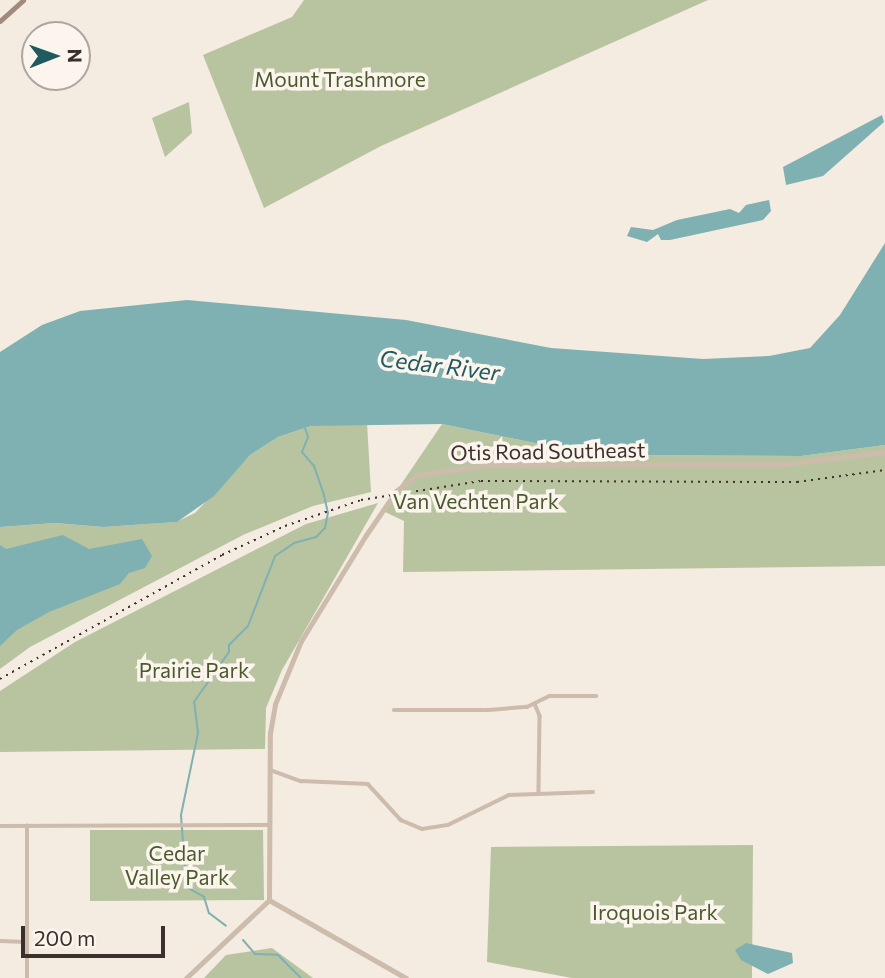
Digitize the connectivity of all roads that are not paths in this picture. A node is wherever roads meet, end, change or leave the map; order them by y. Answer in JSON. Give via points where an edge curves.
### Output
{"nodes":[{"id":1,"x":23,"y":0,"type":"edge"},
{"id":2,"x":0,"y":21,"type":"edge"},
{"id":3,"x":885,"y":452,"type":"edge"},
{"id":4,"x":596,"y":696,"type":"dead end"},
{"id":5,"x":535,"y":704,"type":"junction"},
{"id":6,"x":394,"y":710,"type":"dead end"},
{"id":7,"x":270,"y":769,"type":"junction"},
{"id":8,"x":593,"y":792,"type":"dead end"},
{"id":9,"x":539,"y":793,"type":"junction"},
{"id":10,"x":269,"y":825,"type":"junction"},
{"id":11,"x":0,"y":826,"type":"edge"},
{"id":12,"x":27,"y":826,"type":"junction"},
{"id":13,"x":269,"y":900,"type":"junction"},
{"id":14,"x":0,"y":942,"type":"edge"},
{"id":15,"x":27,"y":942,"type":"junction"},
{"id":16,"x":27,"y":978,"type":"edge"},
{"id":17,"x":186,"y":978,"type":"edge"},
{"id":18,"x":406,"y":978,"type":"edge"}],
"edges":[{"from":1,"to":2,"type":"main road"},
{"from":3,"to":7,"type":"street","name":"Otis Road Southeast","via":[[785,464],[486,465],[417,475],[396,491],[301,641],[275,704]]},
{"from":4,"to":5,"type":"street","via":[[550,696]]},
{"from":5,"to":6,"type":"street","via":[[489,710]]},
{"from":5,"to":9,"type":"street","via":[[540,716]]},
{"from":7,"to":9,"type":"street","via":[[301,781],[368,784],[401,820],[422,829],[448,825],[509,795]]},
{"from":7,"to":10,"type":"street","name":"Otis Road Southeast"},
{"from":8,"to":9,"type":"street"},
{"from":10,"to":12,"type":"street"},
{"from":10,"to":13,"type":"street","name":"Otis Road Southeast"},
{"from":11,"to":12,"type":"street"},
{"from":12,"to":15,"type":"street"},
{"from":13,"to":17,"type":"street"},
{"from":13,"to":18,"type":"street"},
{"from":14,"to":15,"type":"street"},
{"from":15,"to":16,"type":"street"}]}
